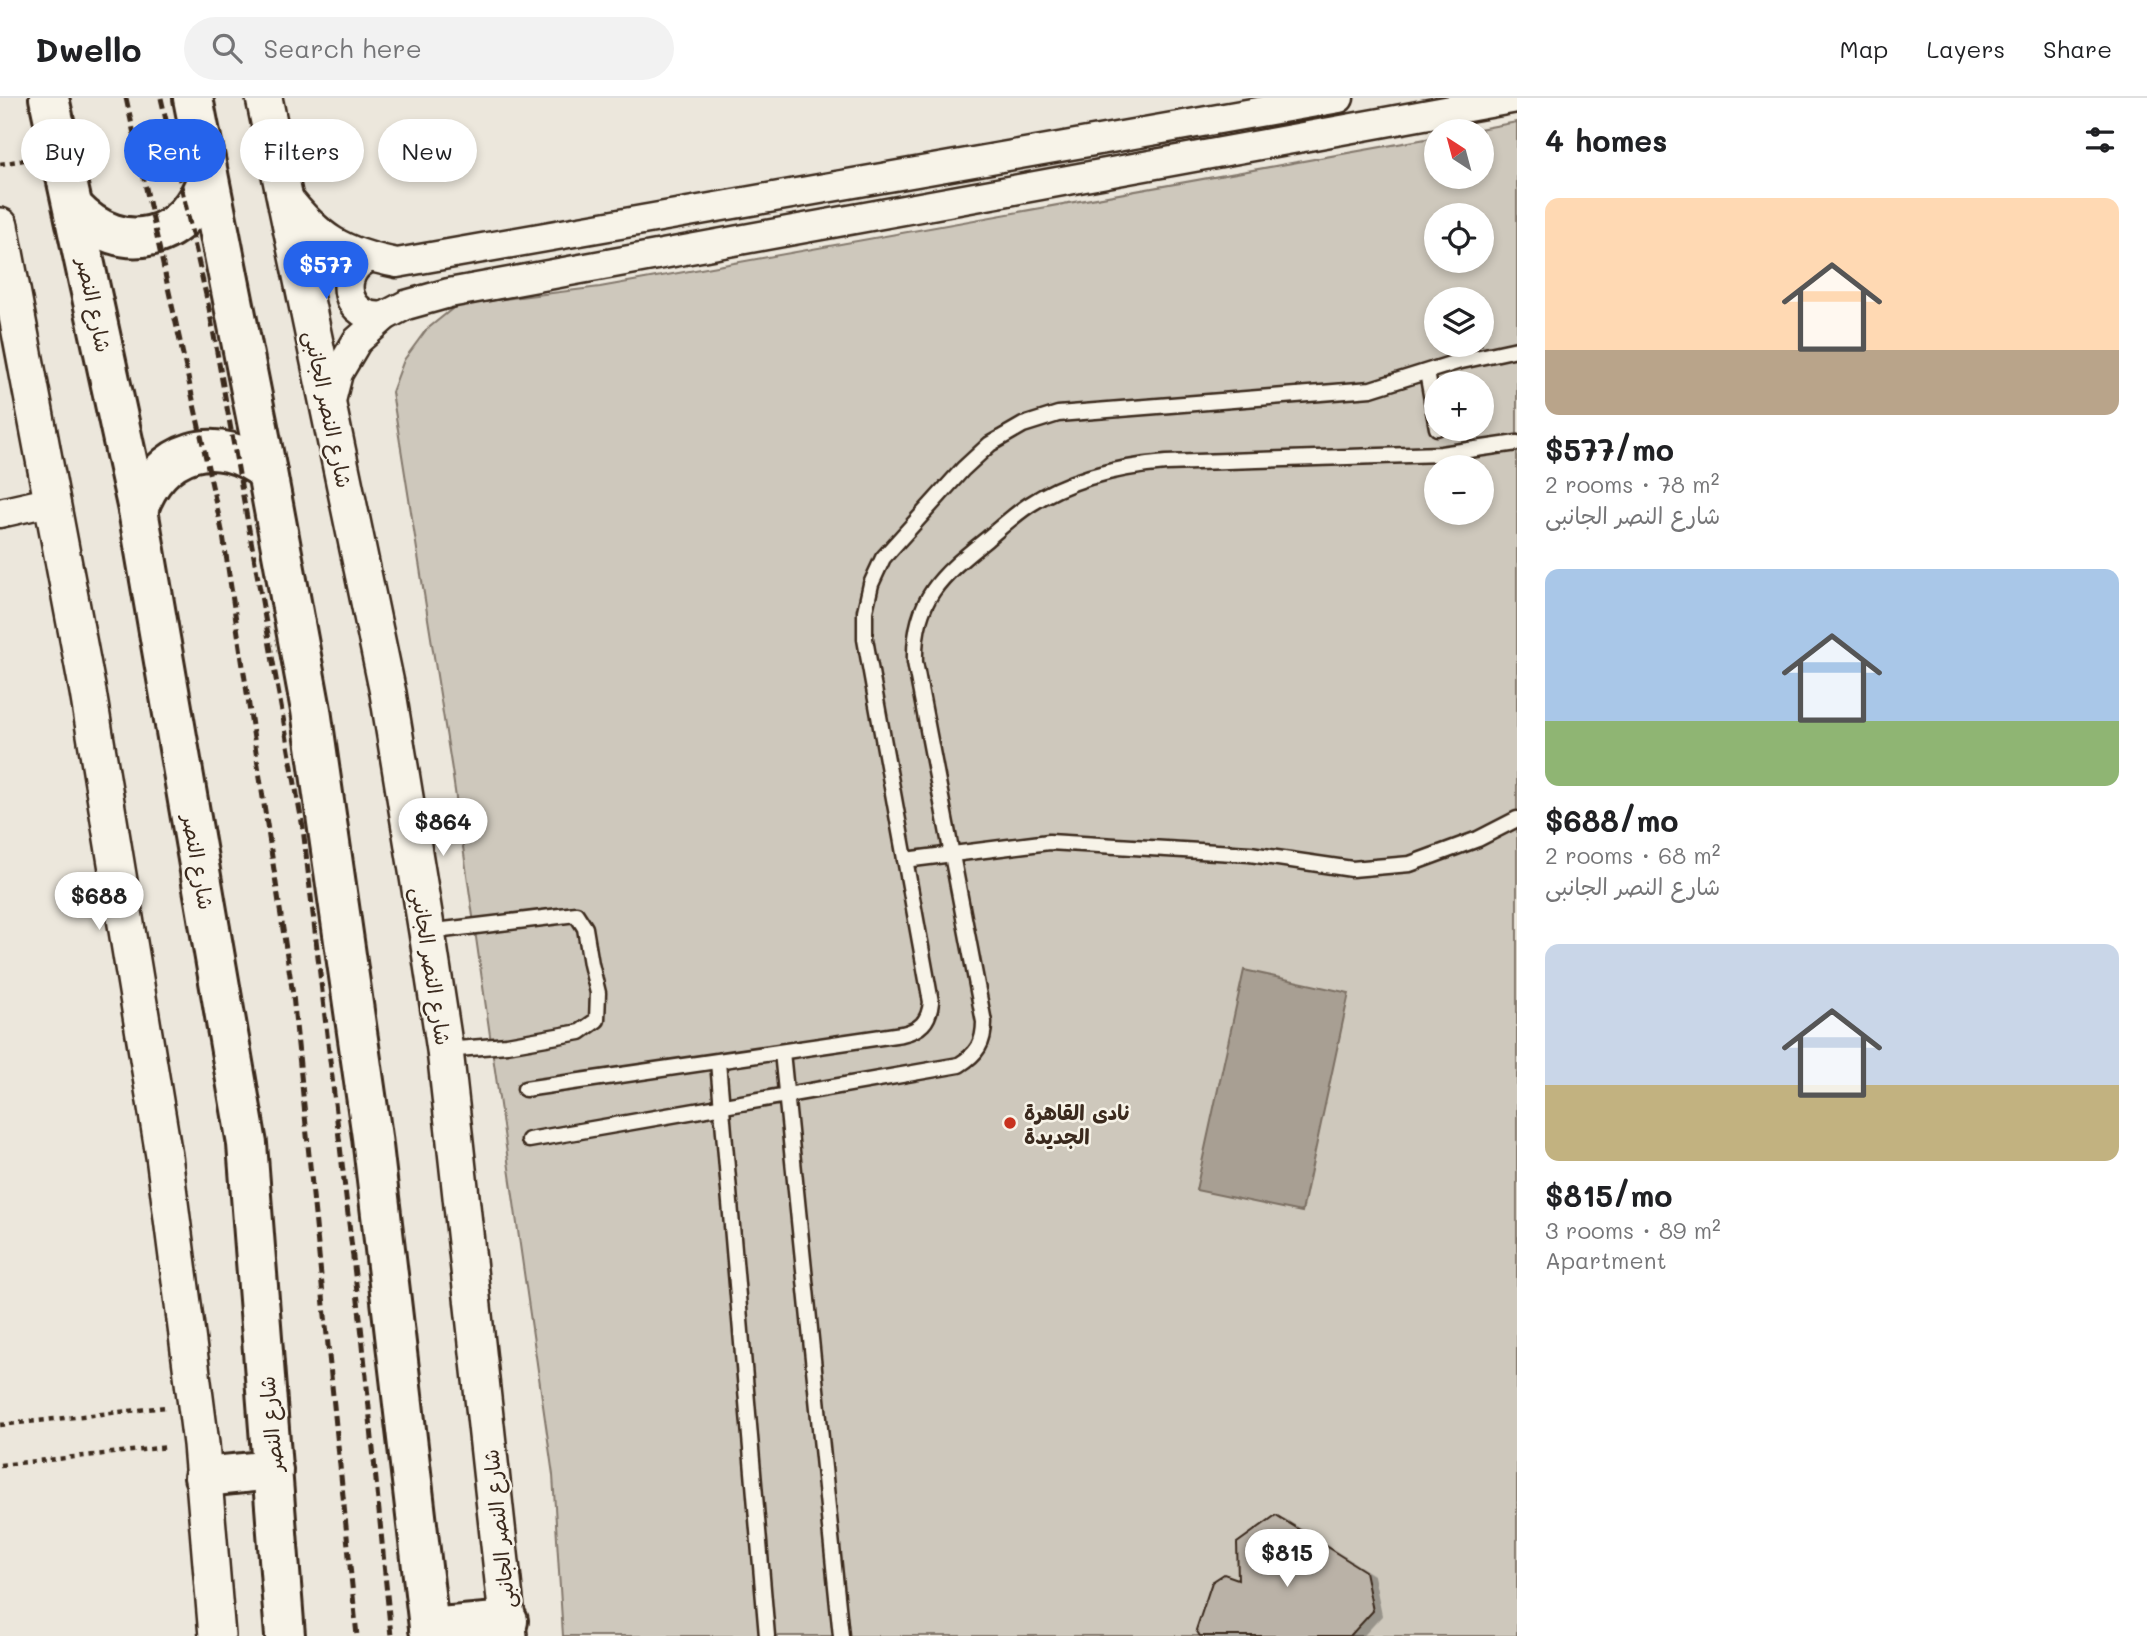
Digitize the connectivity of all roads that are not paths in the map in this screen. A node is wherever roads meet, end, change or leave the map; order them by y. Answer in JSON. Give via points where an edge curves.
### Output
{"nodes":[{"id":1,"x":49,"y":98,"type":"edge"},
{"id":2,"x":193,"y":98,"type":"edge"},
{"id":3,"x":264,"y":98,"type":"edge"},
{"id":4,"x":1339,"y":98,"type":"edge"},
{"id":5,"x":1517,"y":98,"type":"edge"},
{"id":6,"x":197,"y":119,"type":"edge"},
{"id":7,"x":206,"y":182,"type":"edge"},
{"id":8,"x":209,"y":182,"type":"edge"},
{"id":9,"x":283,"y":191,"type":"junction"},
{"id":10,"x":74,"y":208,"type":"junction"},
{"id":11,"x":0,"y":226,"type":"edge"},
{"id":12,"x":369,"y":258,"type":"junction"},
{"id":13,"x":385,"y":316,"type":"junction"},
{"id":14,"x":1517,"y":349,"type":"edge"},
{"id":15,"x":1430,"y":371,"type":"edge"},
{"id":16,"x":1424,"y":373,"type":"edge"},
{"id":17,"x":329,"y":409,"type":"junction"},
{"id":18,"x":1439,"y":441,"type":"edge"},
{"id":19,"x":1517,"y":443,"type":"edge"},
{"id":20,"x":1441,"y":454,"type":"junction"},
{"id":21,"x":267,"y":472,"type":"junction"},
{"id":22,"x":53,"y":501,"type":"junction"},
{"id":23,"x":138,"y":510,"type":"junction"},
{"id":24,"x":0,"y":513,"type":"edge"},
{"id":25,"x":1517,"y":819,"type":"edge"},
{"id":26,"x":952,"y":852,"type":"junction"},
{"id":27,"x":905,"y":860,"type":"junction"},
{"id":28,"x":426,"y":932,"type":"junction"},
{"id":29,"x":445,"y":1051,"type":"junction"},
{"id":30,"x":782,"y":1052,"type":"junction"},
{"id":31,"x":718,"y":1062,"type":"junction"},
{"id":32,"x":525,"y":1089,"type":"dead end"},
{"id":33,"x":786,"y":1095,"type":"junction"},
{"id":34,"x":722,"y":1106,"type":"junction"},
{"id":35,"x":529,"y":1140,"type":"dead end"},
{"id":36,"x":203,"y":1460,"type":"junction"},
{"id":37,"x":273,"y":1470,"type":"junction"},
{"id":38,"x":508,"y":1629,"type":"edge"},
{"id":39,"x":429,"y":1632,"type":"edge"},
{"id":40,"x":218,"y":1636,"type":"edge"},
{"id":41,"x":285,"y":1636,"type":"edge"},
{"id":42,"x":767,"y":1636,"type":"edge"},
{"id":43,"x":841,"y":1636,"type":"edge"}],
"edges":[{"from":1,"to":10,"type":"main road","name":"شارع النصر"},
{"from":2,"to":6,"type":"main road"},
{"from":3,"to":9,"type":"street","name":"شارع النصر الجانبى"},
{"from":4,"to":12,"type":"street","via":[[397,263]]},
{"from":5,"to":13,"type":"street","via":[[449,293]]},
{"from":7,"to":10,"type":"main road","via":[[189,214],[152,236],[100,231]]},
{"from":8,"to":21,"type":"main road"},
{"from":9,"to":12,"type":"street","via":[[306,221],[334,243]]},
{"from":9,"to":17,"type":"street","name":"شارع النصر الجانبى"},
{"from":10,"to":23,"type":"main road","name":"شارع النصر"},
{"from":11,"to":22,"type":"street"},
{"from":12,"to":13,"type":"street","via":[[353,269],[351,300],[365,314]]},
{"from":13,"to":17,"type":"street","via":[[358,341],[338,373]]},
{"from":14,"to":15,"type":"lane"},
{"from":16,"to":27,"type":"lane","via":[[1371,388],[1058,414],[1023,425],[990,444],[963,469],[883,558],[864,611],[865,639]]},
{"from":17,"to":28,"type":"street","name":"شارع النصر الجانبى","via":[[388,693]]},
{"from":18,"to":20,"type":"lane"},
{"from":19,"to":20,"type":"lane"},
{"from":20,"to":26,"type":"lane","via":[[1130,466],[1094,475],[1028,506],[958,562],[928,596],[914,639]]},
{"from":21,"to":23,"type":"main road","via":[[254,461],[224,450],[192,452],[163,468],[143,494]]},
{"from":21,"to":39,"type":"main road","via":[[310,710],[372,1137]]},
{"from":22,"to":24,"type":"street"},
{"from":22,"to":36,"type":"street","via":[[164,1156]]},
{"from":23,"to":37,"type":"main road","name":"شارع النصر","via":[[247,1144]]},
{"from":25,"to":26,"type":"lane","via":[[1410,864],[1352,869],[1250,854],[1049,842]]},
{"from":26,"to":27,"type":"lane"},
{"from":26,"to":33,"type":"lane","via":[[984,1022],[980,1048],[959,1065]]},
{"from":27,"to":30,"type":"lane","via":[[930,1002],[923,1026],[902,1034]]},
{"from":28,"to":29,"type":"street","name":"شارع النصر الجانبى"},
{"from":28,"to":29,"type":"lane","via":[[576,914],[585,928],[598,993],[597,1020],[580,1032]]},
{"from":29,"to":38,"type":"street","name":"شارع النصر الجانبى"},
{"from":30,"to":31,"type":"lane"},
{"from":30,"to":33,"type":"lane"},
{"from":31,"to":32,"type":"lane"},
{"from":31,"to":34,"type":"lane"},
{"from":33,"to":34,"type":"lane"},
{"from":33,"to":43,"type":"lane"},
{"from":34,"to":35,"type":"lane"},
{"from":34,"to":42,"type":"lane"},
{"from":36,"to":37,"type":"main road"},
{"from":36,"to":40,"type":"street"},
{"from":37,"to":41,"type":"main road","name":"شارع النصر"},
{"from":38,"to":39,"type":"main road"}]}
